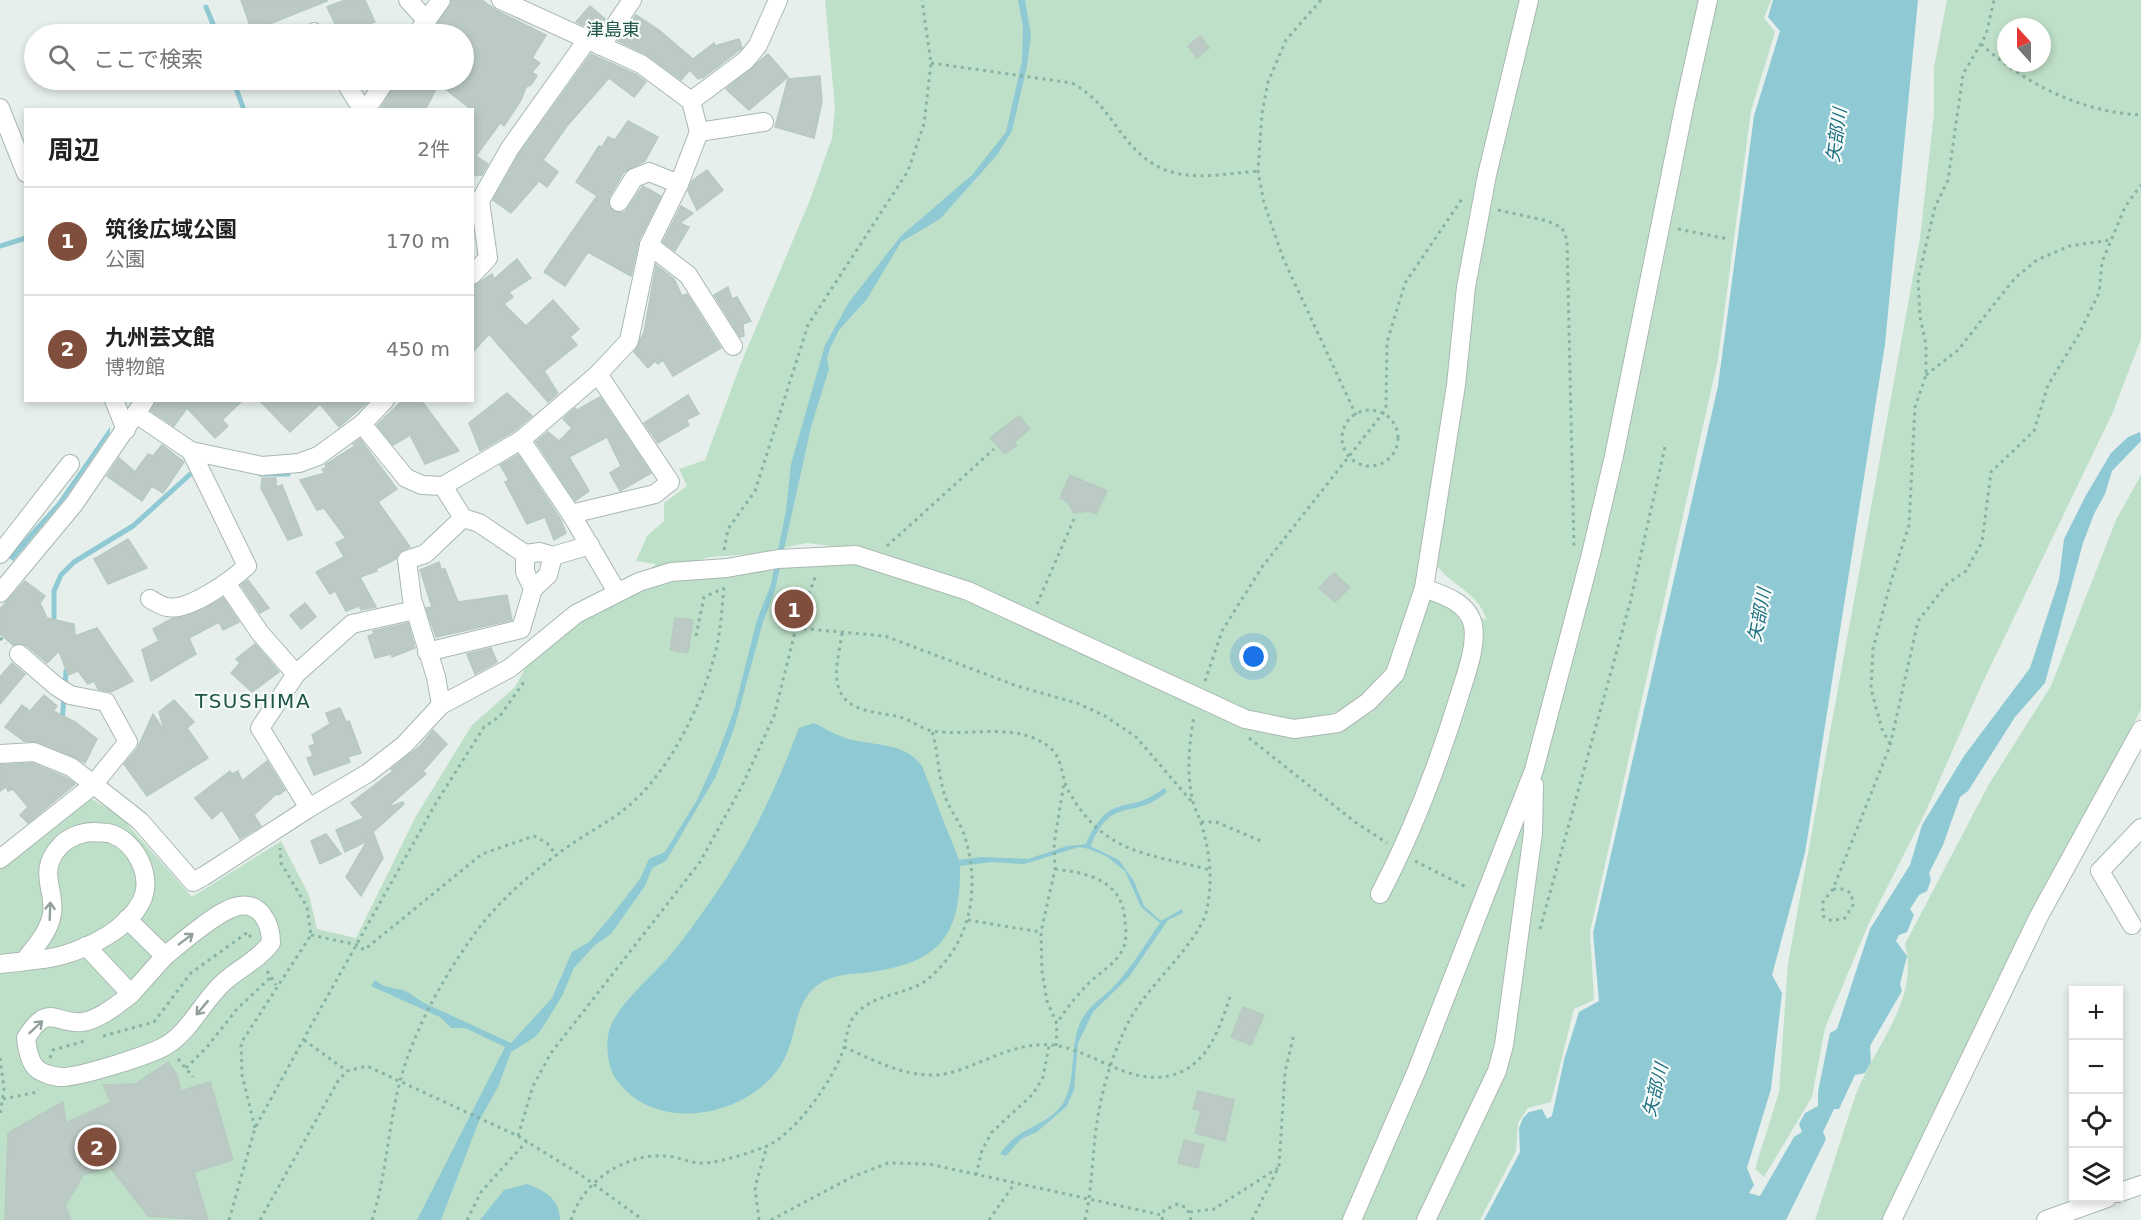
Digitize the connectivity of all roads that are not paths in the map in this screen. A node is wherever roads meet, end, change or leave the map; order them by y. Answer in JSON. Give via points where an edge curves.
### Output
{"nodes":[{"id":1,"x":408,"y":0,"type":"edge"},
{"id":2,"x":441,"y":0,"type":"edge"},
{"id":3,"x":501,"y":0,"type":"edge"},
{"id":4,"x":632,"y":0,"type":"edge"},
{"id":5,"x":778,"y":0,"type":"edge"},
{"id":6,"x":1529,"y":0,"type":"edge"},
{"id":7,"x":1708,"y":0,"type":"edge"},
{"id":8,"x":420,"y":24,"type":"edge"},
{"id":9,"x":425,"y":24,"type":"edge"},
{"id":10,"x":594,"y":43,"type":"junction"},
{"id":11,"x":350,"y":90,"type":"edge"},
{"id":12,"x":379,"y":90,"type":"edge"},
{"id":13,"x":691,"y":101,"type":"junction"},
{"id":14,"x":0,"y":108,"type":"edge"},
{"id":15,"x":366,"y":108,"type":"edge"},
{"id":16,"x":368,"y":108,"type":"edge"},
{"id":17,"x":764,"y":122,"type":"dead end"},
{"id":18,"x":699,"y":132,"type":"junction"},
{"id":19,"x":24,"y":168,"type":"edge"},
{"id":20,"x":679,"y":184,"type":"junction"},
{"id":21,"x":619,"y":202,"type":"dead end"},
{"id":22,"x":650,"y":245,"type":"junction"},
{"id":23,"x":474,"y":273,"type":"edge"},
{"id":24,"x":733,"y":346,"type":"dead end"},
{"id":25,"x":598,"y":374,"type":"junction"},
{"id":26,"x":115,"y":402,"type":"edge"},
{"id":27,"x":383,"y":402,"type":"edge"},
{"id":28,"x":140,"y":407,"type":"edge"},
{"id":29,"x":362,"y":424,"type":"junction"},
{"id":30,"x":126,"y":430,"type":"junction"},
{"id":31,"x":521,"y":440,"type":"junction"},
{"id":32,"x":191,"y":451,"type":"junction"},
{"id":33,"x":70,"y":464,"type":"dead end"},
{"id":34,"x":442,"y":486,"type":"junction"},
{"id":35,"x":572,"y":514,"type":"junction"},
{"id":36,"x":463,"y":518,"type":"junction"},
{"id":37,"x":590,"y":545,"type":"junction"},
{"id":38,"x":525,"y":554,"type":"junction"},
{"id":39,"x":0,"y":556,"type":"edge"},
{"id":40,"x":553,"y":556,"type":"junction"},
{"id":41,"x":16,"y":573,"type":"junction"},
{"id":42,"x":226,"y":583,"type":"junction"},
{"id":43,"x":1424,"y":588,"type":"junction"},
{"id":44,"x":533,"y":589,"type":"junction"},
{"id":45,"x":617,"y":592,"type":"junction"},
{"id":46,"x":0,"y":593,"type":"edge"},
{"id":47,"x":150,"y":599,"type":"dead end"},
{"id":48,"x":415,"y":610,"type":"junction"},
{"id":49,"x":428,"y":652,"type":"junction"},
{"id":50,"x":19,"y":654,"type":"dead end"},
{"id":51,"x":296,"y":675,"type":"junction"},
{"id":52,"x":441,"y":705,"type":"junction"},
{"id":53,"x":2141,"y":730,"type":"edge"},
{"id":54,"x":0,"y":754,"type":"edge"},
{"id":55,"x":1534,"y":770,"type":"junction"},
{"id":56,"x":92,"y":786,"type":"junction"},
{"id":57,"x":309,"y":808,"type":"junction"},
{"id":58,"x":2141,"y":828,"type":"edge"},
{"id":59,"x":0,"y":859,"type":"edge"},
{"id":60,"x":1380,"y":894,"type":"dead end"},
{"id":61,"x":127,"y":919,"type":"junction"},
{"id":62,"x":2132,"y":925,"type":"dead end"},
{"id":63,"x":86,"y":946,"type":"junction"},
{"id":64,"x":165,"y":956,"type":"junction"},
{"id":65,"x":24,"y":961,"type":"junction"},
{"id":66,"x":0,"y":964,"type":"edge"},
{"id":67,"x":131,"y":994,"type":"junction"},
{"id":68,"x":2141,"y":1185,"type":"edge"},
{"id":69,"x":2123,"y":1191,"type":"edge"},
{"id":70,"x":2094,"y":1202,"type":"edge"},
{"id":71,"x":1352,"y":1220,"type":"edge"},
{"id":72,"x":1426,"y":1220,"type":"edge"},
{"id":73,"x":1892,"y":1220,"type":"edge"},
{"id":74,"x":2046,"y":1220,"type":"edge"}],
"edges":[{"from":1,"to":8,"type":"street"},
{"from":2,"to":9,"type":"street"},
{"from":3,"to":10,"type":"street"},
{"from":4,"to":10,"type":"street"},
{"from":5,"to":13,"type":"street","via":[[758,45],[746,60]]},
{"from":6,"to":43,"type":"street","via":[[1466,287],[1456,385]]},
{"from":7,"to":55,"type":"street","via":[[1590,558]]},
{"from":10,"to":13,"type":"street","via":[[641,64]]},
{"from":10,"to":23,"type":"street","via":[[510,148],[480,201],[488,258]]},
{"from":11,"to":15,"type":"street"},
{"from":12,"to":16,"type":"street"},
{"from":13,"to":18,"type":"street"},
{"from":14,"to":19,"type":"street"},
{"from":17,"to":18,"type":"street"},
{"from":18,"to":20,"type":"street"},
{"from":20,"to":21,"type":"street","via":[[649,172],[634,178]]},
{"from":20,"to":22,"type":"street"},
{"from":22,"to":24,"type":"street","via":[[688,275]]},
{"from":22,"to":25,"type":"street","via":[[629,341]]},
{"from":25,"to":31,"type":"street"},
{"from":25,"to":35,"type":"street","via":[[670,482],[654,494]]},
{"from":26,"to":30,"type":"street"},
{"from":27,"to":29,"type":"street"},
{"from":28,"to":30,"type":"street"},
{"from":28,"to":32,"type":"street"},
{"from":29,"to":32,"type":"street","via":[[318,456],[299,463],[262,466]]},
{"from":29,"to":34,"type":"street","via":[[406,478],[422,485]]},
{"from":30,"to":41,"type":"street","via":[[74,504]]},
{"from":31,"to":34,"type":"street"},
{"from":31,"to":35,"type":"street"},
{"from":32,"to":42,"type":"street","via":[[247,566]]},
{"from":33,"to":39,"type":"street"},
{"from":34,"to":36,"type":"street"},
{"from":35,"to":37,"type":"street"},
{"from":36,"to":38,"type":"street","via":[[479,523]]},
{"from":36,"to":48,"type":"street","via":[[425,554],[407,560]]},
{"from":37,"to":40,"type":"street"},
{"from":37,"to":45,"type":"street"},
{"from":38,"to":40,"type":"street","via":[[540,552]]},
{"from":38,"to":44,"type":"street","via":[[525,572]]},
{"from":39,"to":41,"type":"street"},
{"from":40,"to":44,"type":"street","via":[[548,575]]},
{"from":41,"to":46,"type":"street"},
{"from":42,"to":47,"type":"street","via":[[206,596],[174,607]]},
{"from":42,"to":51,"type":"street","via":[[260,633]]},
{"from":43,"to":45,"type":"street","via":[[1395,674],[1368,702],[1338,723],[1294,729],[1245,719],[968,591],[856,555],[778,559],[671,572]]},
{"from":43,"to":60,"type":"street","via":[[1449,596],[1464,608],[1473,625],[1470,661],[1413,827]]},
{"from":44,"to":49,"type":"street","via":[[521,629]]},
{"from":45,"to":52,"type":"street","via":[[576,614],[510,668]]},
{"from":48,"to":49,"type":"street"},
{"from":48,"to":51,"type":"street","via":[[352,624]]},
{"from":49,"to":52,"type":"street"},
{"from":50,"to":56,"type":"street","via":[[70,695],[106,702],[128,742]]},
{"from":51,"to":57,"type":"street","via":[[260,728]]},
{"from":52,"to":57,"type":"street","via":[[404,746]]},
{"from":53,"to":73,"type":"street","via":[[2039,916]]},
{"from":54,"to":56,"type":"street","via":[[34,752],[71,767]]},
{"from":55,"to":71,"type":"street","via":[[1417,1070]]},
{"from":55,"to":72,"type":"street","via":[[1533,832],[1504,1046],[1497,1071]]},
{"from":56,"to":57,"type":"street","via":[[140,821],[193,882]]},
{"from":56,"to":59,"type":"street"},
{"from":58,"to":62,"type":"street","via":[[2100,871]]},
{"from":61,"to":63,"type":"street"},
{"from":61,"to":64,"type":"street"},
{"from":65,"to":61,"type":"street","one_way":true,"via":[[45,934],[52,914],[48,884],[51,860],[62,844],[83,832],[110,833],[127,842],[138,857],[144,890],[142,901]]},
{"from":63,"to":65,"type":"street","via":[[63,955]]},
{"from":63,"to":67,"type":"street"},
{"from":64,"to":67,"type":"street"},
{"from":64,"to":67,"type":"street","one_way":true,"via":[[236,906],[264,914],[271,927],[271,943],[260,957],[224,982],[184,1032],[165,1046],[62,1077],[36,1068],[26,1038],[34,1024],[51,1016],[82,1022]]},
{"from":65,"to":66,"type":"street"},
{"from":68,"to":69,"type":"street"},
{"from":70,"to":74,"type":"street"}]}
